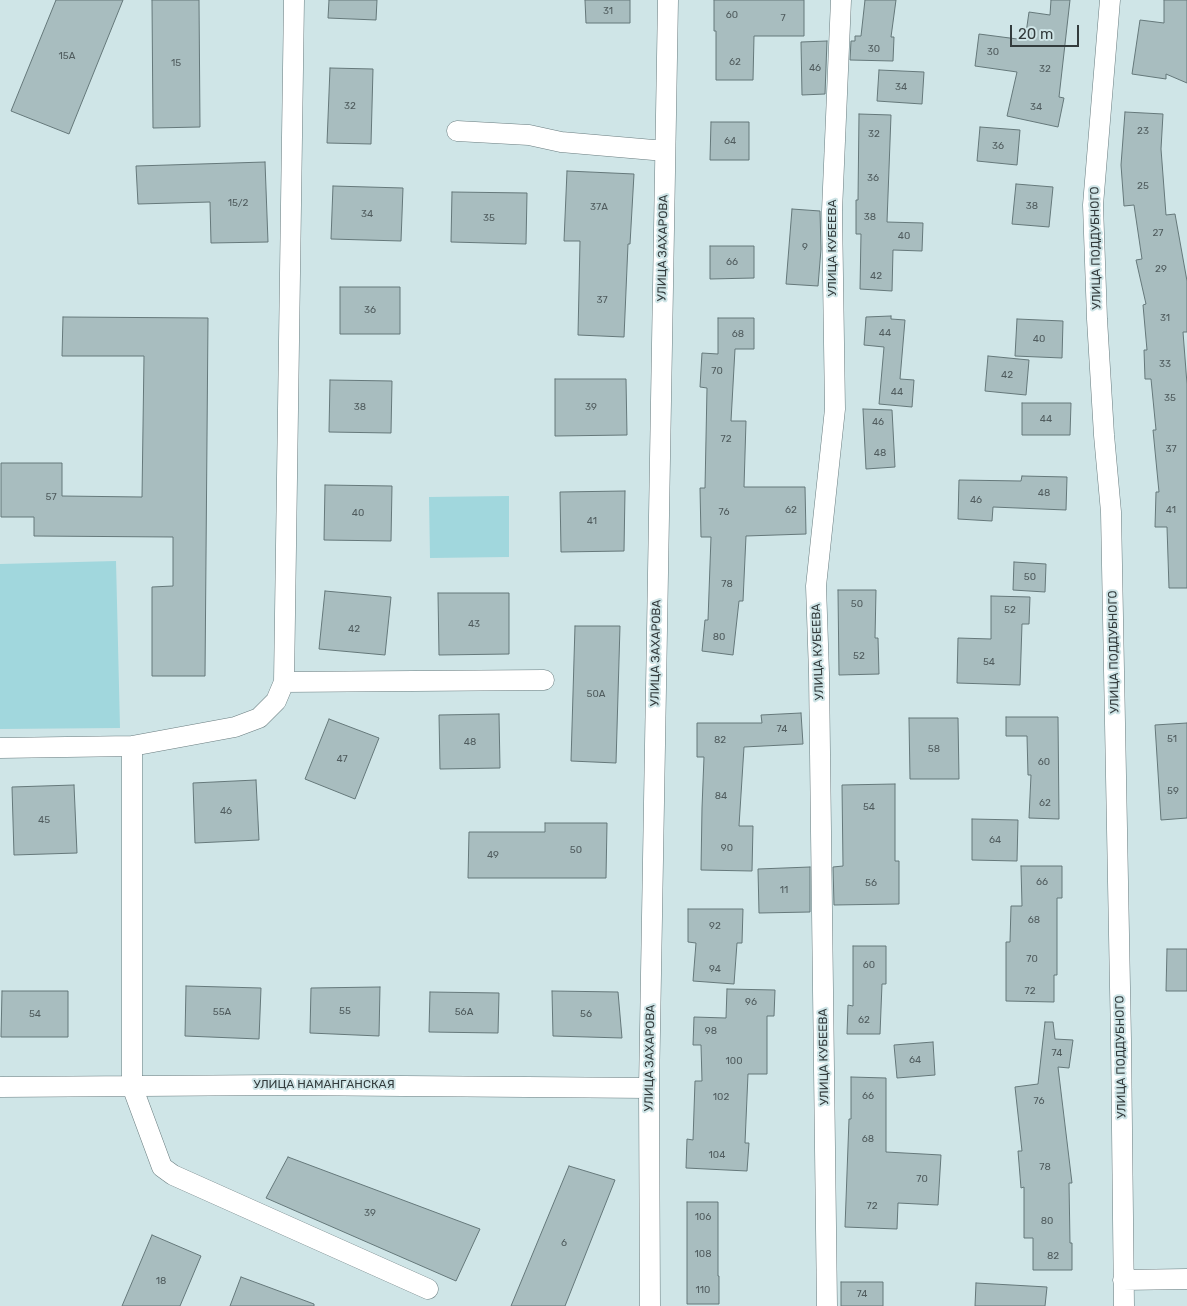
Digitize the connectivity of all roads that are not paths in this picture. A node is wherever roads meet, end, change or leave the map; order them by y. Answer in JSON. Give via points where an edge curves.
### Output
{"nodes":[{"id":1,"x":294,"y":0,"type":"edge"},
{"id":2,"x":668,"y":0,"type":"edge"},
{"id":3,"x":841,"y":0,"type":"edge"},
{"id":4,"x":1110,"y":0,"type":"edge"},
{"id":5,"x":457,"y":131,"type":"dead end"},
{"id":6,"x":665,"y":151,"type":"junction"},
{"id":7,"x":544,"y":680,"type":"dead end"},
{"id":8,"x":284,"y":682,"type":"junction"},
{"id":9,"x":132,"y":746,"type":"junction"},
{"id":10,"x":0,"y":748,"type":"edge"},
{"id":11,"x":132,"y":1086,"type":"junction"},
{"id":12,"x":0,"y":1087,"type":"edge"},
{"id":13,"x":649,"y":1088,"type":"junction"},
{"id":14,"x":1187,"y":1279,"type":"edge"},
{"id":15,"x":1123,"y":1280,"type":"junction"},
{"id":16,"x":428,"y":1289,"type":"dead end"},
{"id":17,"x":650,"y":1306,"type":"edge"},
{"id":18,"x":827,"y":1306,"type":"edge"},
{"id":19,"x":1124,"y":1306,"type":"edge"}],
"edges":[{"from":1,"to":8,"type":"street"},
{"from":2,"to":6,"type":"street","name":"УЛИЦА ЗАХАРОВА"},
{"from":3,"to":18,"type":"street","name":"УЛИЦА КУБЕЕВА","via":[[832,211],[835,409],[816,586]]},
{"from":4,"to":15,"type":"street","name":"УЛИЦА ПОДДУБНОГО","via":[[1093,205],[1097,319],[1111,512]]},
{"from":5,"to":6,"type":"street","via":[[529,135],[561,142]]},
{"from":6,"to":13,"type":"street","name":"УЛИЦА ЗАХАРОВА"},
{"from":7,"to":8,"type":"street"},
{"from":8,"to":9,"type":"street","via":[[276,701],[259,718],[235,727]]},
{"from":9,"to":10,"type":"street"},
{"from":9,"to":11,"type":"street"},
{"from":11,"to":12,"type":"street","name":"УЛИЦА НАМАНГАНСКАЯ"},
{"from":11,"to":13,"type":"street","name":"УЛИЦА НАМАНГАНСКАЯ"},
{"from":11,"to":16,"type":"street","via":[[162,1167],[173,1175]]},
{"from":13,"to":17,"type":"street","name":"УЛИЦА ЗАХАРОВА"},
{"from":14,"to":15,"type":"street"},
{"from":15,"to":19,"type":"street","name":"УЛИЦА ПОДДУБНОГО"}]}
